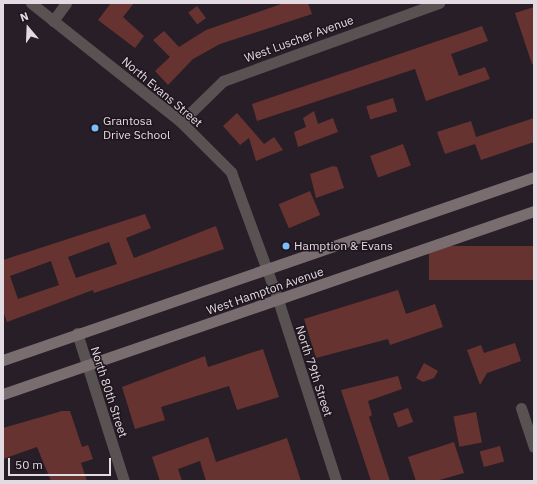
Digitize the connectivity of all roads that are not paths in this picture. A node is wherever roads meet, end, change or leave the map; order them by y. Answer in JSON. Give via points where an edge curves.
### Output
{"nodes":[{"id":1,"x":31,"y":3,"type":"edge"},
{"id":2,"x":66,"y":3,"type":"edge"},
{"id":3,"x":439,"y":3,"type":"edge"},
{"id":4,"x":416,"y":7,"type":"edge"},
{"id":5,"x":53,"y":21,"type":"junction"},
{"id":6,"x":181,"y":122,"type":"junction"},
{"id":7,"x":534,"y":177,"type":"edge"},
{"id":8,"x":534,"y":211,"type":"edge"},
{"id":9,"x":266,"y":269,"type":"junction"},
{"id":10,"x":278,"y":300,"type":"junction"},
{"id":11,"x":77,"y":333,"type":"junction"},
{"id":12,"x":3,"y":360,"type":"edge"},
{"id":13,"x":88,"y":365,"type":"junction"},
{"id":14,"x":3,"y":394,"type":"edge"},
{"id":15,"x":521,"y":408,"type":"dead end"},
{"id":16,"x":534,"y":447,"type":"edge"},
{"id":17,"x":124,"y":481,"type":"edge"},
{"id":18,"x":336,"y":481,"type":"edge"}],
"edges":[{"from":1,"to":5,"type":"street","name":"North Evans Street"},
{"from":2,"to":5,"type":"street"},
{"from":3,"to":4,"type":"street","name":"West Luscher Avenue"},
{"from":4,"to":6,"type":"street","name":"West Luscher Avenue","via":[[223,81]]},
{"from":5,"to":6,"type":"street","name":"North Evans Street"},
{"from":6,"to":9,"type":"street","name":"North Evans Street","via":[[231,172]]},
{"from":7,"to":9,"type":"main road","name":"West Hampton Avenue"},
{"from":8,"to":10,"type":"main road","name":"West Hampton Avenue"},
{"from":9,"to":10,"type":"street","name":"North 79th Street"},
{"from":9,"to":11,"type":"main road","name":"West Hampton Avenue"},
{"from":10,"to":13,"type":"main road","name":"West Hampton Avenue"},
{"from":10,"to":18,"type":"street","name":"North 79th Street"},
{"from":11,"to":12,"type":"main road","name":"West Hampton Avenue"},
{"from":11,"to":13,"type":"street","name":"North 80th Street"},
{"from":13,"to":14,"type":"main road","name":"West Hampton Avenue"},
{"from":13,"to":17,"type":"street","name":"North 80th Street"},
{"from":15,"to":16,"type":"street"}]}
